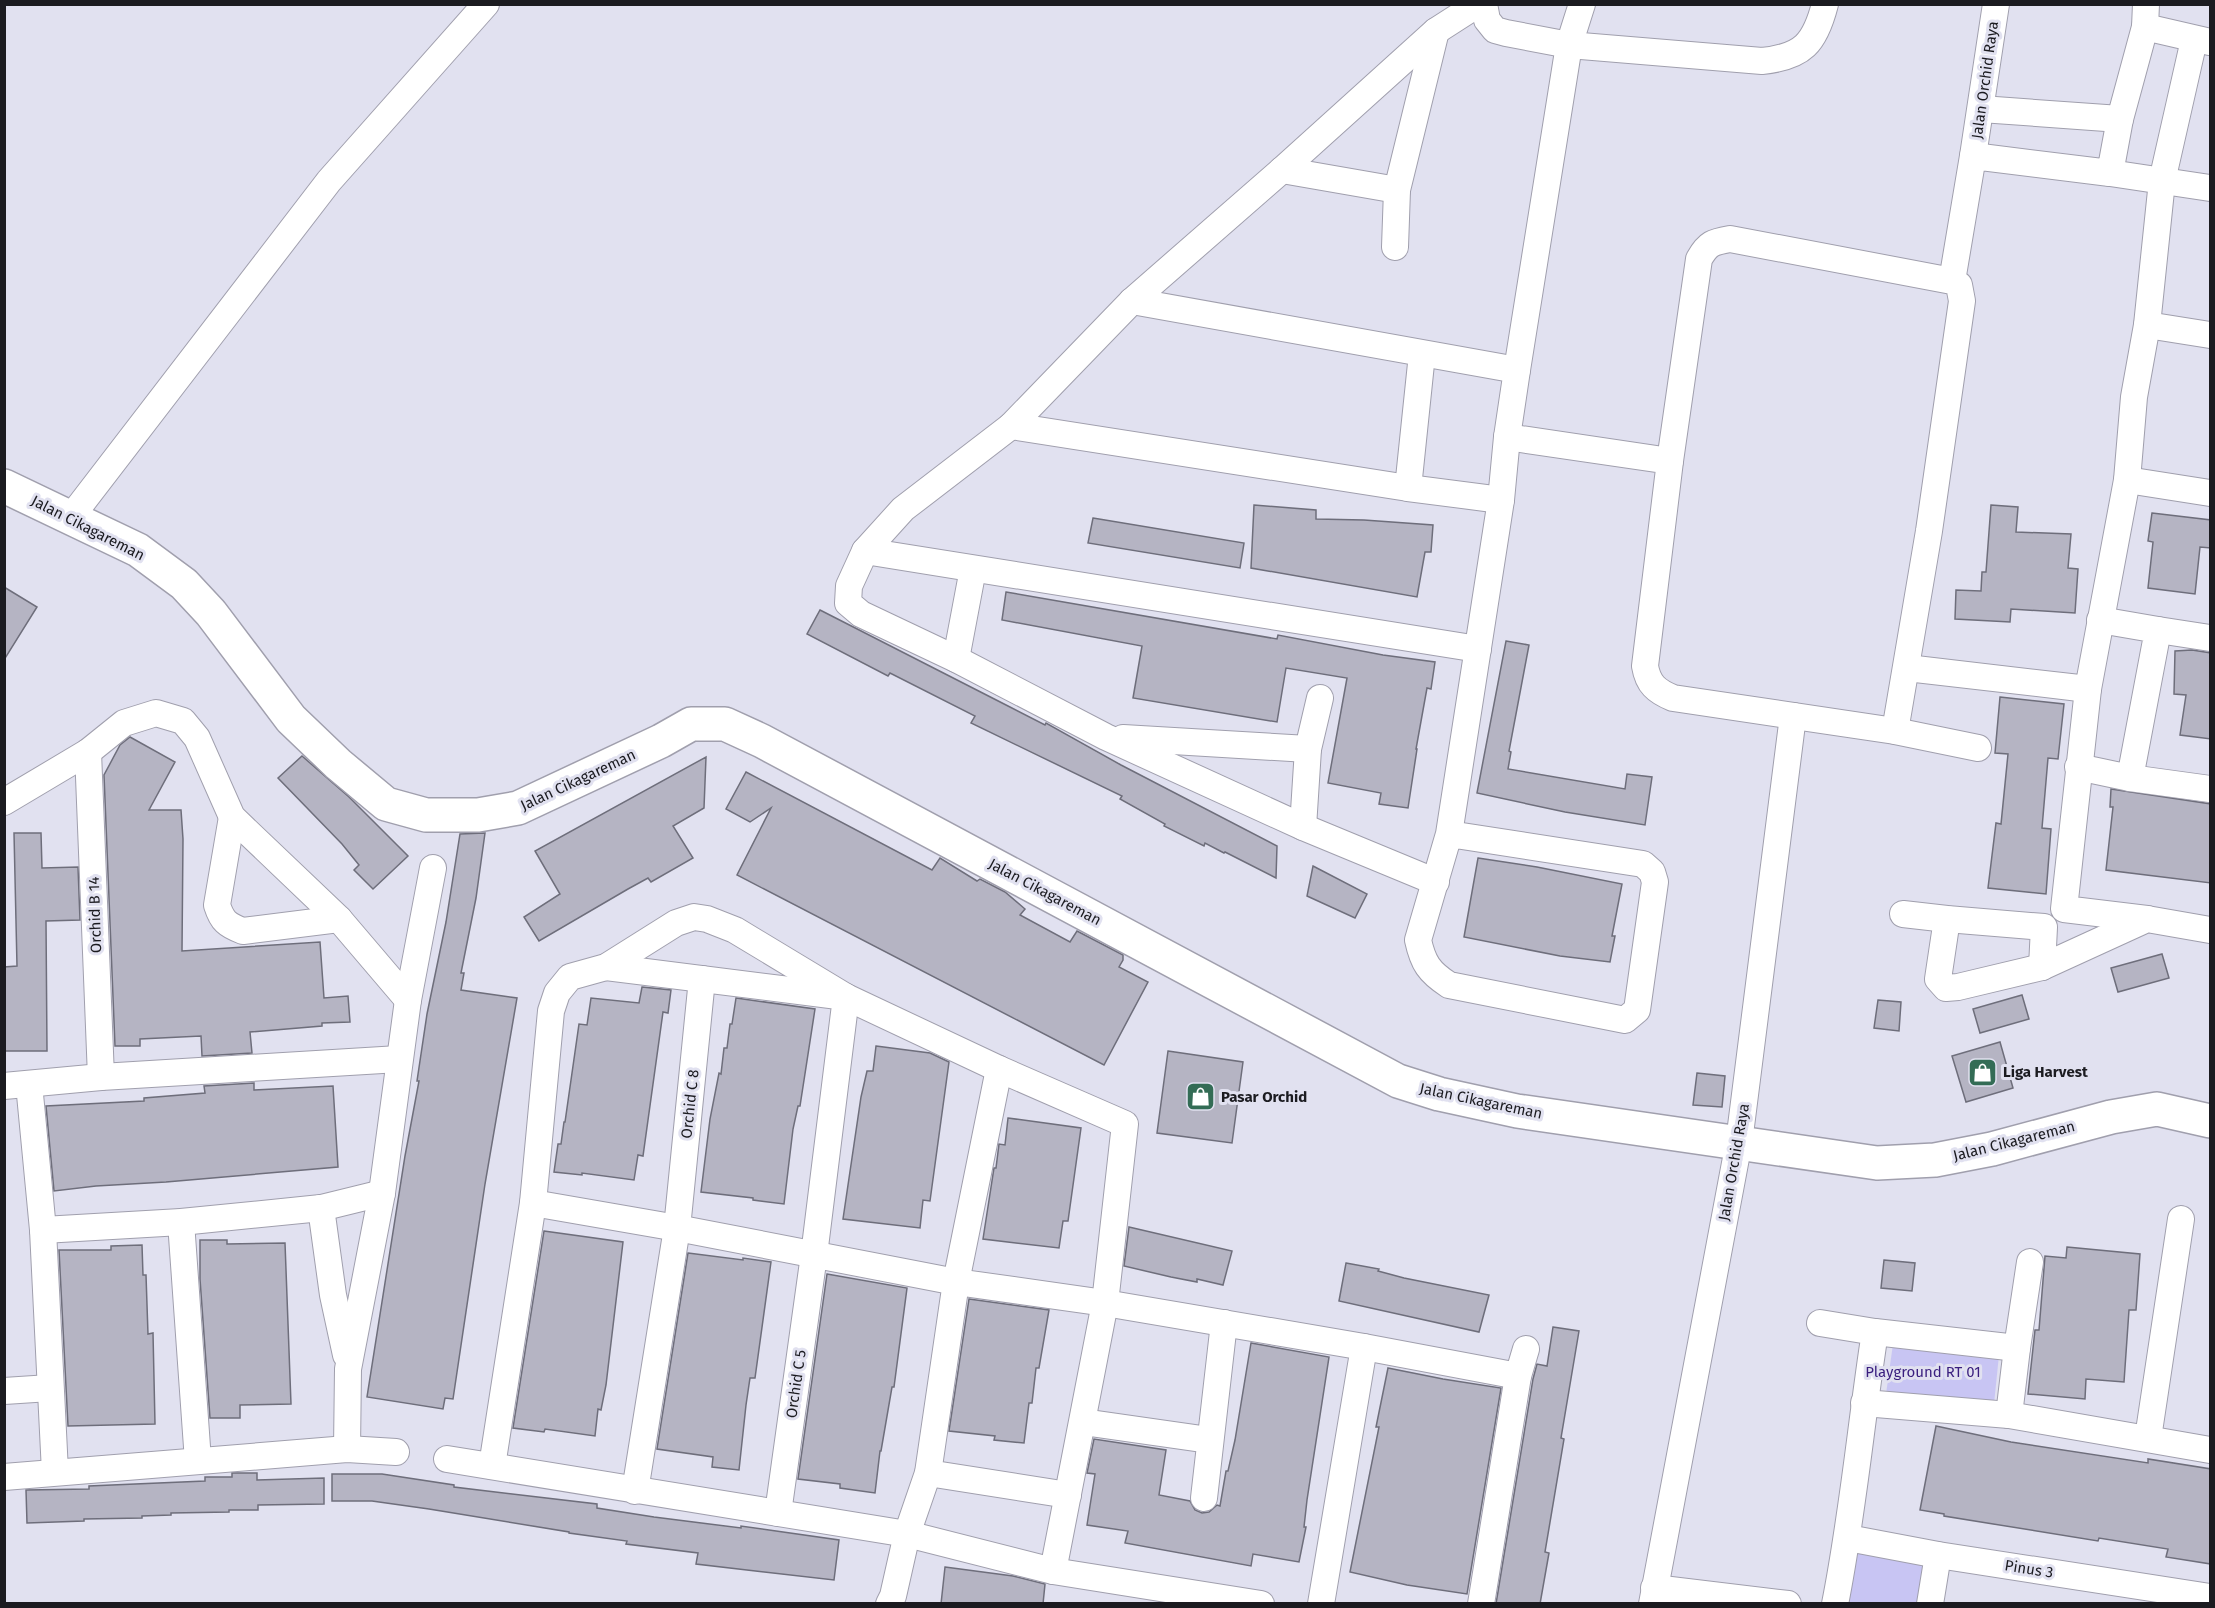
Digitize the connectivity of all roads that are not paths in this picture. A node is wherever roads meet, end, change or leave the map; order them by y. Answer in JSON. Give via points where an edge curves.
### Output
{"nodes":[{"id":1,"x":486,"y":4,"type":"edge"},
{"id":2,"x":1478,"y":4,"type":"edge"},
{"id":3,"x":1484,"y":4,"type":"edge"},
{"id":4,"x":1582,"y":4,"type":"edge"},
{"id":5,"x":1825,"y":4,"type":"edge"},
{"id":6,"x":1996,"y":4,"type":"edge"},
{"id":7,"x":2146,"y":16,"type":"edge"},
{"id":8,"x":1436,"y":31,"type":"junction"},
{"id":9,"x":2202,"y":41,"type":"edge"},
{"id":10,"x":1569,"y":45,"type":"junction"},
{"id":11,"x":1981,"y":109,"type":"junction"},
{"id":12,"x":2120,"y":119,"type":"junction"},
{"id":13,"x":1973,"y":156,"type":"junction"},
{"id":14,"x":1282,"y":170,"type":"junction"},
{"id":15,"x":2110,"y":173,"type":"junction"},
{"id":16,"x":2162,"y":181,"type":"junction"},
{"id":17,"x":2211,"y":188,"type":"edge"},
{"id":18,"x":1397,"y":190,"type":"junction"},
{"id":19,"x":1395,"y":247,"type":"dead end"},
{"id":20,"x":1952,"y":281,"type":"junction"},
{"id":21,"x":1132,"y":301,"type":"junction"},
{"id":22,"x":2147,"y":325,"type":"junction"},
{"id":23,"x":2211,"y":335,"type":"edge"},
{"id":24,"x":1422,"y":354,"type":"junction"},
{"id":25,"x":1517,"y":370,"type":"junction"},
{"id":26,"x":1011,"y":426,"type":"junction"},
{"id":27,"x":1507,"y":437,"type":"junction"},
{"id":28,"x":1670,"y":461,"type":"junction"},
{"id":29,"x":2127,"y":480,"type":"junction"},
{"id":30,"x":4,"y":486,"type":"edge"},
{"id":31,"x":1408,"y":488,"type":"junction"},
{"id":32,"x":2211,"y":493,"type":"edge"},
{"id":33,"x":1502,"y":500,"type":"junction"},
{"id":34,"x":70,"y":517,"type":"junction"},
{"id":35,"x":865,"y":551,"type":"junction"},
{"id":36,"x":973,"y":569,"type":"junction"},
{"id":37,"x":2100,"y":620,"type":"junction"},
{"id":38,"x":2158,"y":630,"type":"junction"},
{"id":39,"x":2211,"y":638,"type":"edge"},
{"id":40,"x":1478,"y":649,"type":"junction"},
{"id":41,"x":956,"y":659,"type":"junction"},
{"id":42,"x":1907,"y":668,"type":"junction"},
{"id":43,"x":2088,"y":689,"type":"junction"},
{"id":44,"x":1320,"y":698,"type":"dead end"},
{"id":45,"x":1793,"y":716,"type":"junction"},
{"id":46,"x":1895,"y":731,"type":"junction"},
{"id":47,"x":1106,"y":736,"type":"junction"},
{"id":48,"x":1978,"y":748,"type":"dead end"},
{"id":49,"x":1308,"y":749,"type":"junction"},
{"id":50,"x":88,"y":752,"type":"junction"},
{"id":51,"x":2078,"y":767,"type":"junction"},
{"id":52,"x":2130,"y":778,"type":"junction"},
{"id":53,"x":2211,"y":789,"type":"edge"},
{"id":54,"x":4,"y":802,"type":"edge"},
{"id":55,"x":232,"y":817,"type":"junction"},
{"id":56,"x":1303,"y":827,"type":"junction"},
{"id":57,"x":1449,"y":834,"type":"junction"},
{"id":58,"x":433,"y":868,"type":"dead end"},
{"id":59,"x":1436,"y":882,"type":"junction"},
{"id":60,"x":2064,"y":909,"type":"junction"},
{"id":61,"x":1904,"y":914,"type":"dead end"},
{"id":62,"x":339,"y":919,"type":"junction"},
{"id":63,"x":2147,"y":919,"type":"junction"},
{"id":64,"x":1947,"y":920,"type":"junction"},
{"id":65,"x":2044,"y":927,"type":"junction"},
{"id":66,"x":2211,"y":930,"type":"edge"},
{"id":67,"x":606,"y":966,"type":"junction"},
{"id":68,"x":2042,"y":966,"type":"junction"},
{"id":69,"x":702,"y":979,"type":"junction"},
{"id":70,"x":846,"y":997,"type":"junction"},
{"id":71,"x":408,"y":1000,"type":"junction"},
{"id":72,"x":399,"y":1059,"type":"junction"},
{"id":73,"x":999,"y":1069,"type":"junction"},
{"id":74,"x":101,"y":1077,"type":"junction"},
{"id":75,"x":17,"y":1085,"type":"edge"},
{"id":76,"x":2211,"y":1121,"type":"edge"},
{"id":77,"x":1739,"y":1142,"type":"junction"},
{"id":78,"x":382,"y":1193,"type":"junction"},
{"id":79,"x":533,"y":1203,"type":"junction"},
{"id":80,"x":321,"y":1208,"type":"junction"},
{"id":81,"x":2181,"y":1219,"type":"dead end"},
{"id":82,"x":181,"y":1222,"type":"junction"},
{"id":83,"x":677,"y":1228,"type":"junction"},
{"id":84,"x":43,"y":1230,"type":"junction"},
{"id":85,"x":814,"y":1255,"type":"junction"},
{"id":86,"x":2030,"y":1262,"type":"dead end"},
{"id":87,"x":956,"y":1282,"type":"junction"},
{"id":88,"x":1105,"y":1303,"type":"junction"},
{"id":89,"x":1224,"y":1323,"type":"junction"},
{"id":90,"x":1820,"y":1323,"type":"dead end"},
{"id":91,"x":1875,"y":1332,"type":"junction"},
{"id":92,"x":1364,"y":1347,"type":"junction"},
{"id":93,"x":2017,"y":1348,"type":"junction"},
{"id":94,"x":1526,"y":1349,"type":"dead end"},
{"id":95,"x":348,"y":1369,"type":"junction"},
{"id":96,"x":1518,"y":1376,"type":"junction"},
{"id":97,"x":50,"y":1389,"type":"junction"},
{"id":98,"x":4,"y":1391,"type":"edge"},
{"id":99,"x":1864,"y":1403,"type":"junction"},
{"id":100,"x":2009,"y":1415,"type":"junction"},
{"id":101,"x":1083,"y":1422,"type":"junction"},
{"id":102,"x":2148,"y":1438,"type":"junction"},
{"id":103,"x":1209,"y":1440,"type":"junction"},
{"id":104,"x":347,"y":1449,"type":"junction"},
{"id":105,"x":2211,"y":1449,"type":"edge"},
{"id":106,"x":396,"y":1452,"type":"dead end"},
{"id":107,"x":447,"y":1459,"type":"dead end"},
{"id":108,"x":198,"y":1461,"type":"junction"},
{"id":109,"x":492,"y":1466,"type":"junction"},
{"id":110,"x":55,"y":1472,"type":"junction"},
{"id":111,"x":928,"y":1473,"type":"junction"},
{"id":112,"x":4,"y":1477,"type":"edge"},
{"id":113,"x":635,"y":1491,"type":"junction"},
{"id":114,"x":1068,"y":1495,"type":"junction"},
{"id":115,"x":1204,"y":1498,"type":"dead end"},
{"id":116,"x":778,"y":1513,"type":"junction"},
{"id":117,"x":907,"y":1534,"type":"junction"},
{"id":118,"x":1848,"y":1538,"type":"junction"},
{"id":119,"x":1938,"y":1554,"type":"junction"},
{"id":120,"x":1053,"y":1571,"type":"junction"},
{"id":121,"x":1653,"y":1596,"type":"edge"},
{"id":122,"x":2211,"y":1597,"type":"edge"},
{"id":123,"x":892,"y":1601,"type":"edge"},
{"id":124,"x":1261,"y":1604,"type":"edge"},
{"id":125,"x":1320,"y":1604,"type":"edge"},
{"id":126,"x":1481,"y":1604,"type":"edge"},
{"id":127,"x":1788,"y":1604,"type":"edge"},
{"id":128,"x":1836,"y":1604,"type":"edge"},
{"id":129,"x":1930,"y":1604,"type":"edge"}],
"edges":[{"from":1,"to":34,"type":"street","via":[[329,181]]},
{"from":2,"to":8,"type":"street"},
{"from":3,"to":10,"type":"street","via":[[1487,20],[1495,30]]},
{"from":4,"to":10,"type":"street"},
{"from":5,"to":10,"type":"street","via":[[1810,42],[1793,56],[1782,59],[1737,60]]},
{"from":6,"to":11,"type":"street","name":"Jalan Orchid Raya"},
{"from":7,"to":9,"type":"street"},
{"from":7,"to":12,"type":"street"},
{"from":8,"to":14,"type":"street"},
{"from":8,"to":18,"type":"street"},
{"from":9,"to":16,"type":"street"},
{"from":10,"to":25,"type":"street"},
{"from":11,"to":12,"type":"street"},
{"from":11,"to":13,"type":"street","name":"Jalan Orchid Raya"},
{"from":12,"to":15,"type":"street"},
{"from":13,"to":15,"type":"street"},
{"from":13,"to":20,"type":"street","name":"Jalan Orchid Raya"},
{"from":14,"to":18,"type":"street"},
{"from":14,"to":21,"type":"street"},
{"from":15,"to":16,"type":"street"},
{"from":16,"to":17,"type":"street"},
{"from":16,"to":22,"type":"street"},
{"from":18,"to":19,"type":"street"},
{"from":20,"to":28,"type":"street","via":[[1730,239],[1713,242],[1699,259]]},
{"from":20,"to":42,"type":"street","via":[[1959,285],[1962,301]]},
{"from":21,"to":24,"type":"street"},
{"from":21,"to":26,"type":"street"},
{"from":22,"to":23,"type":"street"},
{"from":22,"to":29,"type":"street","via":[[2134,397]]},
{"from":24,"to":25,"type":"street"},
{"from":24,"to":31,"type":"street"},
{"from":25,"to":27,"type":"street"},
{"from":26,"to":31,"type":"street"},
{"from":26,"to":35,"type":"street","via":[[903,509]]},
{"from":27,"to":28,"type":"street"},
{"from":27,"to":33,"type":"street"},
{"from":28,"to":45,"type":"street","via":[[1645,666],[1647,679],[1660,693],[1673,698]]},
{"from":29,"to":32,"type":"street"},
{"from":29,"to":37,"type":"street"},
{"from":30,"to":34,"type":"street","name":"Jalan Cikagareman"},
{"from":31,"to":33,"type":"street"},
{"from":33,"to":40,"type":"street"},
{"from":34,"to":77,"type":"street","name":"Jalan Cikagareman","via":[[138,550],[184,584],[211,613],[291,719],[386,804],[426,815],[478,815],[518,808],[691,724],[725,724],[1398,1081],[1439,1095],[1517,1111]]},
{"from":35,"to":36,"type":"street"},
{"from":35,"to":41,"type":"street","via":[[849,586],[848,603],[861,614]]},
{"from":36,"to":40,"type":"street"},
{"from":36,"to":41,"type":"street"},
{"from":37,"to":38,"type":"street"},
{"from":37,"to":43,"type":"street"},
{"from":38,"to":39,"type":"street"},
{"from":38,"to":52,"type":"street"},
{"from":40,"to":57,"type":"street"},
{"from":41,"to":47,"type":"street"},
{"from":42,"to":43,"type":"street"},
{"from":42,"to":46,"type":"street"},
{"from":43,"to":51,"type":"street"},
{"from":44,"to":49,"type":"street"},
{"from":45,"to":46,"type":"street"},
{"from":45,"to":77,"type":"street","name":"Jalan Orchid Raya"},
{"from":46,"to":48,"type":"street"},
{"from":47,"to":49,"type":"street"},
{"from":47,"to":56,"type":"street"},
{"from":49,"to":56,"type":"street"},
{"from":50,"to":54,"type":"street"},
{"from":50,"to":55,"type":"street","via":[[124,723],[156,713],[183,721],[197,738]]},
{"from":50,"to":74,"type":"street","name":"Orchid B 14"},
{"from":51,"to":52,"type":"street"},
{"from":51,"to":60,"type":"street"},
{"from":52,"to":53,"type":"street"},
{"from":55,"to":62,"type":"street"},
{"from":55,"to":62,"type":"street","via":[[217,905],[221,920],[243,931]]},
{"from":56,"to":59,"type":"street"},
{"from":57,"to":59,"type":"street"},
{"from":57,"to":59,"type":"street","via":[[1643,864],[1652,872],[1655,882],[1637,1010],[1625,1020],[1449,985],[1433,974],[1422,957],[1418,940]]},
{"from":58,"to":71,"type":"street"},
{"from":60,"to":63,"type":"street"},
{"from":60,"to":65,"type":"street"},
{"from":61,"to":64,"type":"street"},
{"from":62,"to":71,"type":"street"},
{"from":63,"to":66,"type":"street"},
{"from":63,"to":68,"type":"street"},
{"from":64,"to":65,"type":"street"},
{"from":64,"to":68,"type":"street","via":[[1938,979],[1946,988]]},
{"from":65,"to":68,"type":"street"},
{"from":67,"to":69,"type":"street"},
{"from":67,"to":70,"type":"street","via":[[676,923],[694,917],[735,930]]},
{"from":67,"to":79,"type":"street","via":[[570,976],[557,993],[551,1011]]},
{"from":69,"to":70,"type":"street"},
{"from":69,"to":83,"type":"street","name":"Orchid C 8"},
{"from":70,"to":73,"type":"street"},
{"from":70,"to":85,"type":"street","name":"Orchid C 5"},
{"from":71,"to":72,"type":"street"},
{"from":72,"to":74,"type":"street"},
{"from":72,"to":78,"type":"street"},
{"from":73,"to":87,"type":"street"},
{"from":73,"to":88,"type":"street","via":[[1125,1124]]},
{"from":74,"to":75,"type":"street"},
{"from":75,"to":84,"type":"street"},
{"from":76,"to":77,"type":"street","name":"Jalan Cikagareman","via":[[2157,1109],[1935,1160],[1877,1163]]},
{"from":77,"to":121,"type":"street","name":"Jalan Orchid Raya"},
{"from":78,"to":80,"type":"street"},
{"from":78,"to":95,"type":"street"},
{"from":79,"to":83,"type":"street"},
{"from":79,"to":109,"type":"street"},
{"from":80,"to":82,"type":"street"},
{"from":80,"to":95,"type":"street"},
{"from":81,"to":102,"type":"street"},
{"from":82,"to":84,"type":"street"},
{"from":82,"to":108,"type":"street"},
{"from":83,"to":85,"type":"street"},
{"from":83,"to":113,"type":"street","name":"Orchid C 8"},
{"from":84,"to":97,"type":"street"},
{"from":85,"to":87,"type":"street"},
{"from":85,"to":116,"type":"street","name":"Orchid C 5"},
{"from":86,"to":93,"type":"street"},
{"from":87,"to":88,"type":"street"},
{"from":87,"to":111,"type":"street"},
{"from":88,"to":89,"type":"street"},
{"from":88,"to":101,"type":"street"},
{"from":89,"to":92,"type":"street"},
{"from":89,"to":103,"type":"street"},
{"from":90,"to":91,"type":"street"},
{"from":91,"to":93,"type":"street"},
{"from":91,"to":99,"type":"street"},
{"from":92,"to":96,"type":"street"},
{"from":92,"to":125,"type":"street"},
{"from":93,"to":100,"type":"street"},
{"from":94,"to":96,"type":"street"},
{"from":95,"to":104,"type":"street"},
{"from":96,"to":126,"type":"street"},
{"from":97,"to":98,"type":"street"},
{"from":97,"to":110,"type":"street"},
{"from":99,"to":100,"type":"street"},
{"from":99,"to":118,"type":"street"},
{"from":100,"to":102,"type":"street"},
{"from":101,"to":103,"type":"street"},
{"from":101,"to":114,"type":"street"},
{"from":102,"to":105,"type":"street"},
{"from":103,"to":115,"type":"street"},
{"from":104,"to":106,"type":"street"},
{"from":104,"to":108,"type":"street"},
{"from":107,"to":109,"type":"street"},
{"from":108,"to":110,"type":"street"},
{"from":109,"to":113,"type":"street"},
{"from":110,"to":112,"type":"street"},
{"from":111,"to":114,"type":"street"},
{"from":111,"to":117,"type":"street"},
{"from":113,"to":116,"type":"street"},
{"from":114,"to":120,"type":"street"},
{"from":116,"to":117,"type":"street"},
{"from":117,"to":120,"type":"street"},
{"from":117,"to":123,"type":"street"},
{"from":118,"to":119,"type":"street","name":"Pinus 3"},
{"from":118,"to":128,"type":"street"},
{"from":119,"to":122,"type":"street","name":"Pinus 3"},
{"from":119,"to":129,"type":"street"},
{"from":120,"to":124,"type":"street"},
{"from":121,"to":127,"type":"street"}]}
